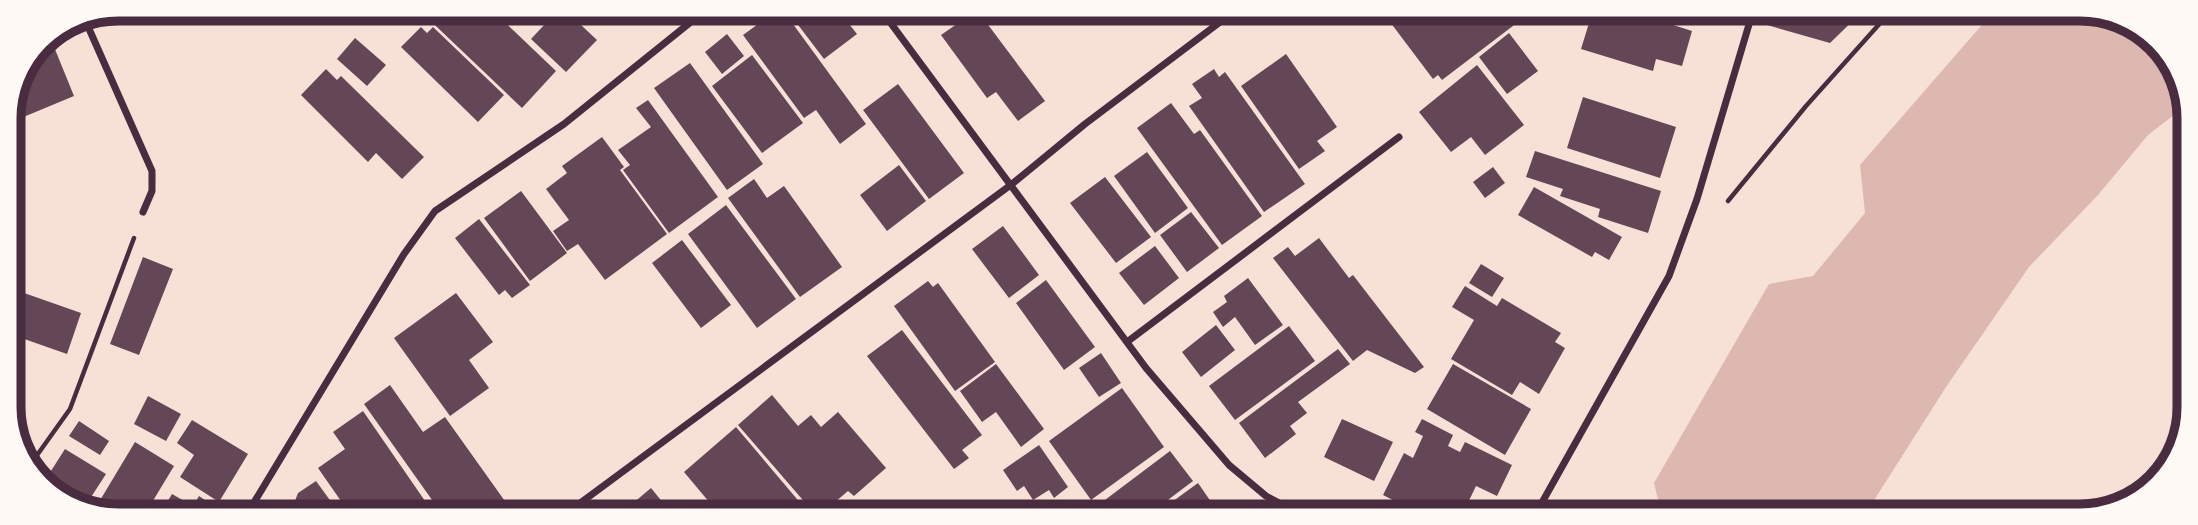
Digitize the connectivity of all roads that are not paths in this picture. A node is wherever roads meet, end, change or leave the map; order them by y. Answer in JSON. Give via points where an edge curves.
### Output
{"nodes":[{"id":1,"x":691,"y":21,"type":"edge"},
{"id":2,"x":889,"y":21,"type":"edge"},
{"id":3,"x":1222,"y":21,"type":"edge"},
{"id":4,"x":1750,"y":21,"type":"edge"},
{"id":5,"x":88,"y":26,"type":"edge"},
{"id":6,"x":1399,"y":137,"type":"dead end"},
{"id":7,"x":1012,"y":184,"type":"junction"},
{"id":8,"x":143,"y":212,"type":"road end"},
{"id":9,"x":1127,"y":342,"type":"junction"},
{"id":10,"x":253,"y":504,"type":"edge"},
{"id":11,"x":578,"y":504,"type":"edge"},
{"id":12,"x":1282,"y":504,"type":"edge"},
{"id":13,"x":1542,"y":504,"type":"edge"}],
"edges":[{"from":1,"to":10,"type":"street","via":[[564,124],[435,211],[404,254]]},
{"from":2,"to":7,"type":"street"},
{"from":3,"to":7,"type":"street"},
{"from":4,"to":13,"type":"street","via":[[1669,276]]},
{"from":5,"to":8,"type":"street","via":[[152,171],[152,191]]},
{"from":6,"to":9,"type":"street"},
{"from":7,"to":9,"type":"street"},
{"from":7,"to":11,"type":"street"},
{"from":9,"to":12,"type":"street","via":[[1229,465]]}]}
